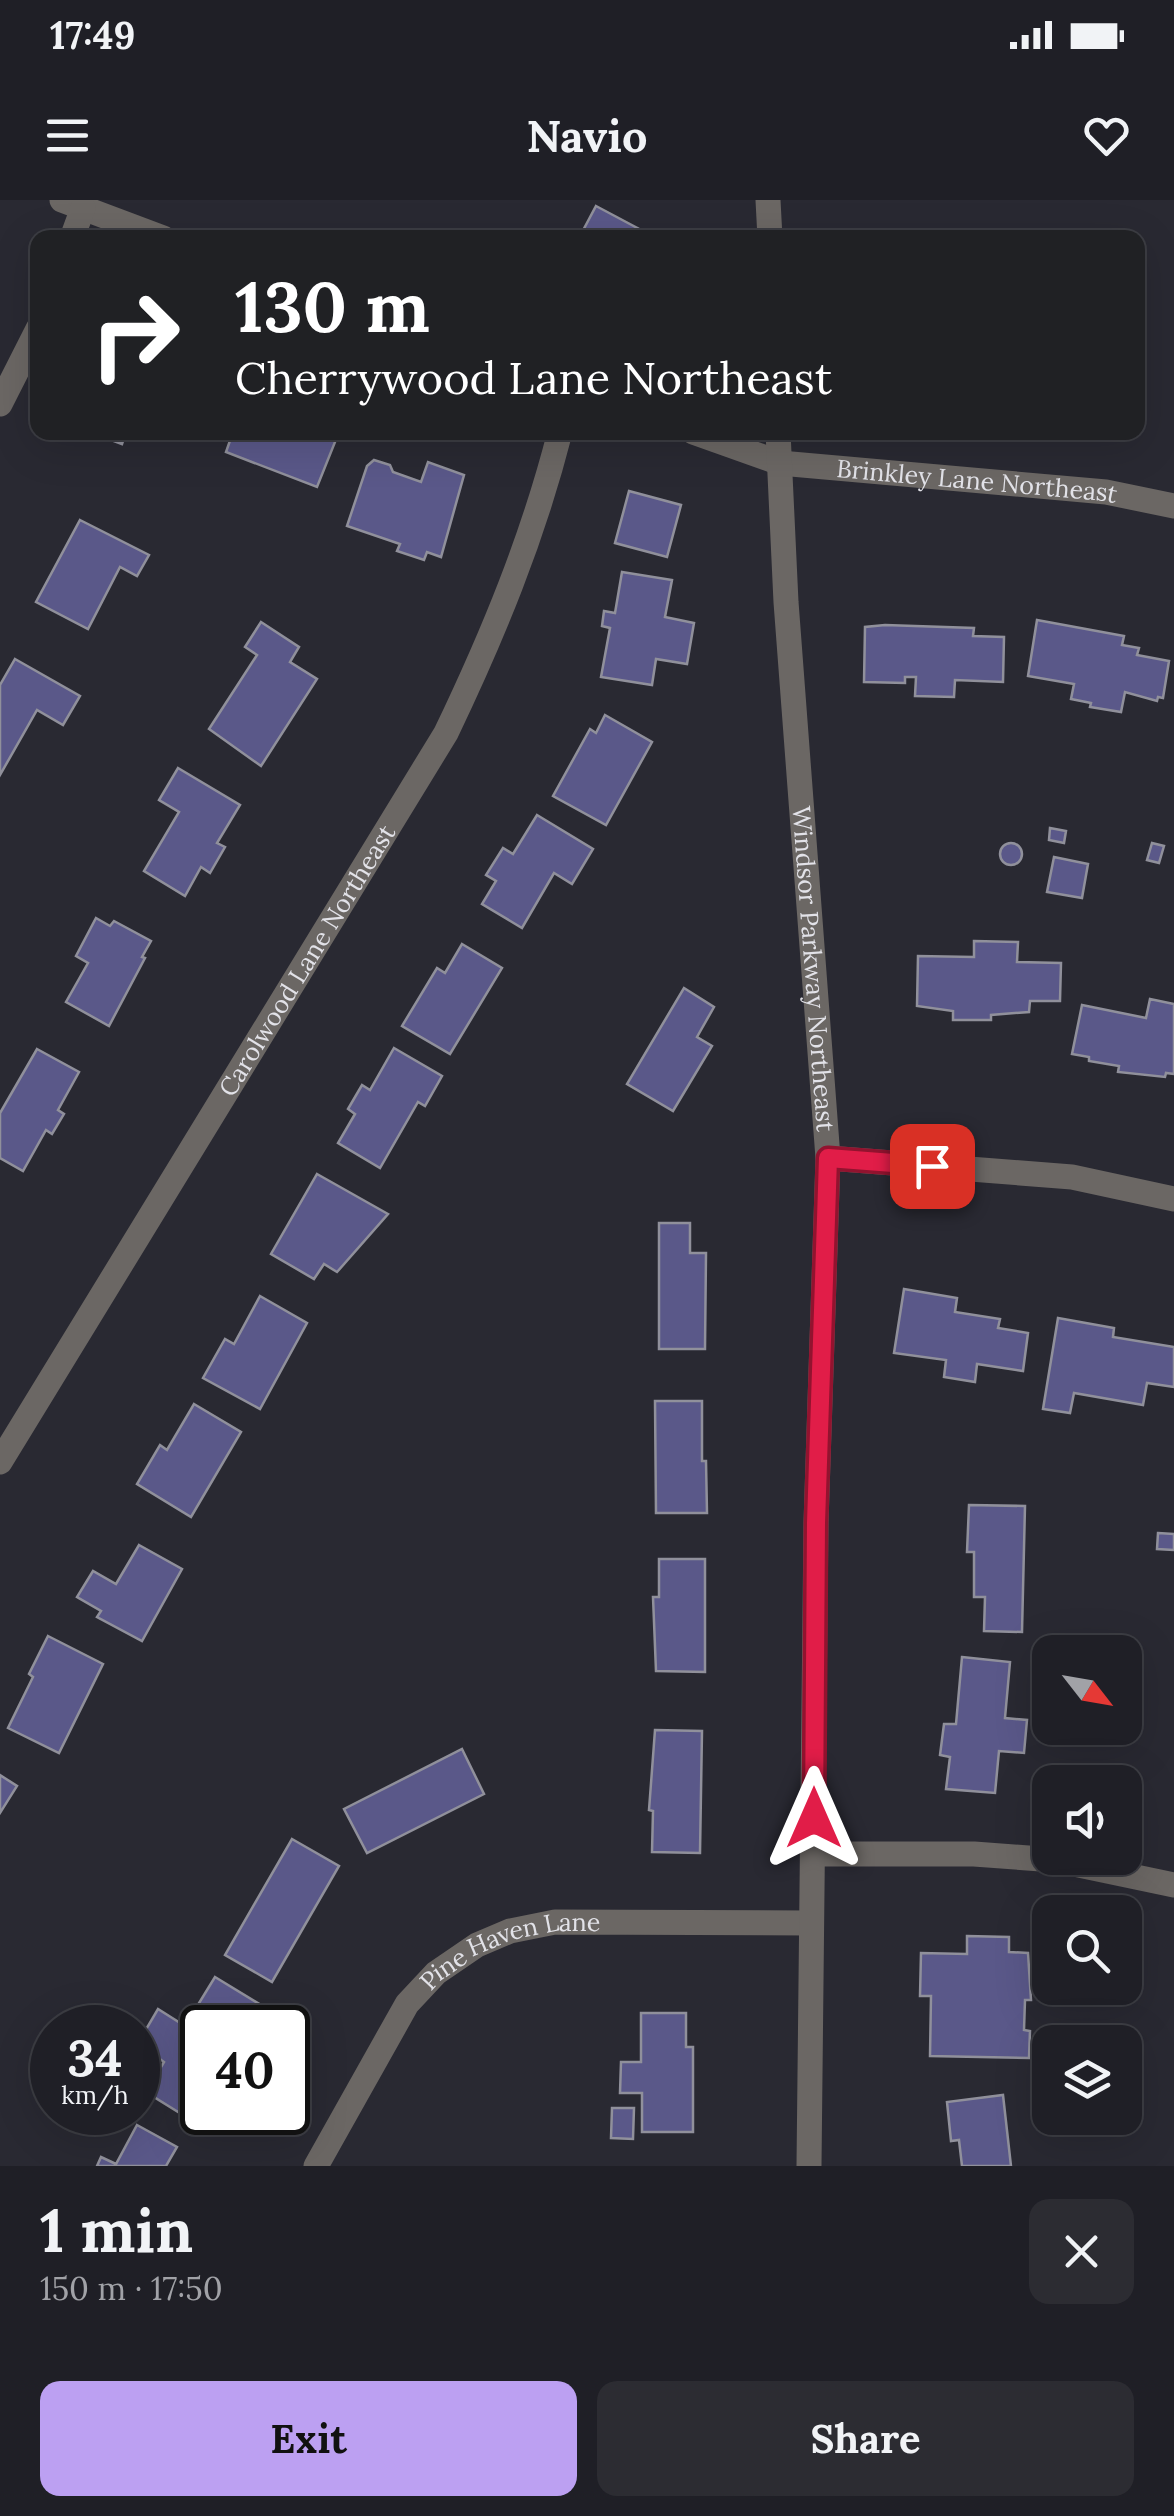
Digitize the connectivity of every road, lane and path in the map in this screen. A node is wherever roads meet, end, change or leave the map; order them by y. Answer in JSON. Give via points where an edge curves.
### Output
{"nodes":[{"id":1,"x":768,"y":200,"type":"edge"},
{"id":2,"x":72,"y":204,"type":"edge"},
{"id":3,"x":72,"y":230,"type":"edge"},
{"id":4,"x":142,"y":230,"type":"edge"},
{"id":5,"x":770,"y":230,"type":"edge"},
{"id":6,"x":30,"y":344,"type":"edge"},
{"id":7,"x":0,"y":404,"type":"edge"},
{"id":8,"x":558,"y":440,"type":"edge"},
{"id":9,"x":716,"y":440,"type":"edge"},
{"id":10,"x":779,"y":440,"type":"edge"},
{"id":11,"x":780,"y":462,"type":"junction"},
{"id":12,"x":1174,"y":506,"type":"edge"},
{"id":13,"x":828,"y":1158,"type":"junction"},
{"id":14,"x":1174,"y":1199,"type":"edge"},
{"id":15,"x":0,"y":1462,"type":"edge"},
{"id":16,"x":814,"y":1854,"type":"junction"},
{"id":17,"x":1174,"y":1885,"type":"edge"},
{"id":18,"x":811,"y":1923,"type":"junction"},
{"id":19,"x":316,"y":2166,"type":"edge"},
{"id":20,"x":809,"y":2166,"type":"edge"}],
"edges":[{"from":1,"to":5,"type":"street"},
{"from":2,"to":3,"type":"street"},
{"from":2,"to":4,"type":"street"},
{"from":6,"to":7,"type":"street"},
{"from":8,"to":15,"type":"street","name":"Carolwood Lane Northeast","via":[[520,566],[446,733]]},
{"from":9,"to":11,"type":"street","name":"Brinkley Lane Northeast"},
{"from":10,"to":11,"type":"street","name":"Windsor Parkway Northeast"},
{"from":11,"to":12,"type":"street","name":"Brinkley Lane Northeast","via":[[1106,492]]},
{"from":11,"to":13,"type":"street","name":"Windsor Parkway Northeast"},
{"from":13,"to":14,"type":"street","via":[[1072,1177]]},
{"from":13,"to":16,"type":"street","name":"Windsor Parkway Northeast"},
{"from":16,"to":17,"type":"street","via":[[1055,1860]]},
{"from":16,"to":18,"type":"street","name":"Windsor Parkway Northeast"},
{"from":18,"to":19,"type":"street","name":"Pine Haven Lane","via":[[556,1922],[477,1944],[407,2004]]},
{"from":18,"to":20,"type":"street","name":"Windsor Parkway Northeast"}]}
